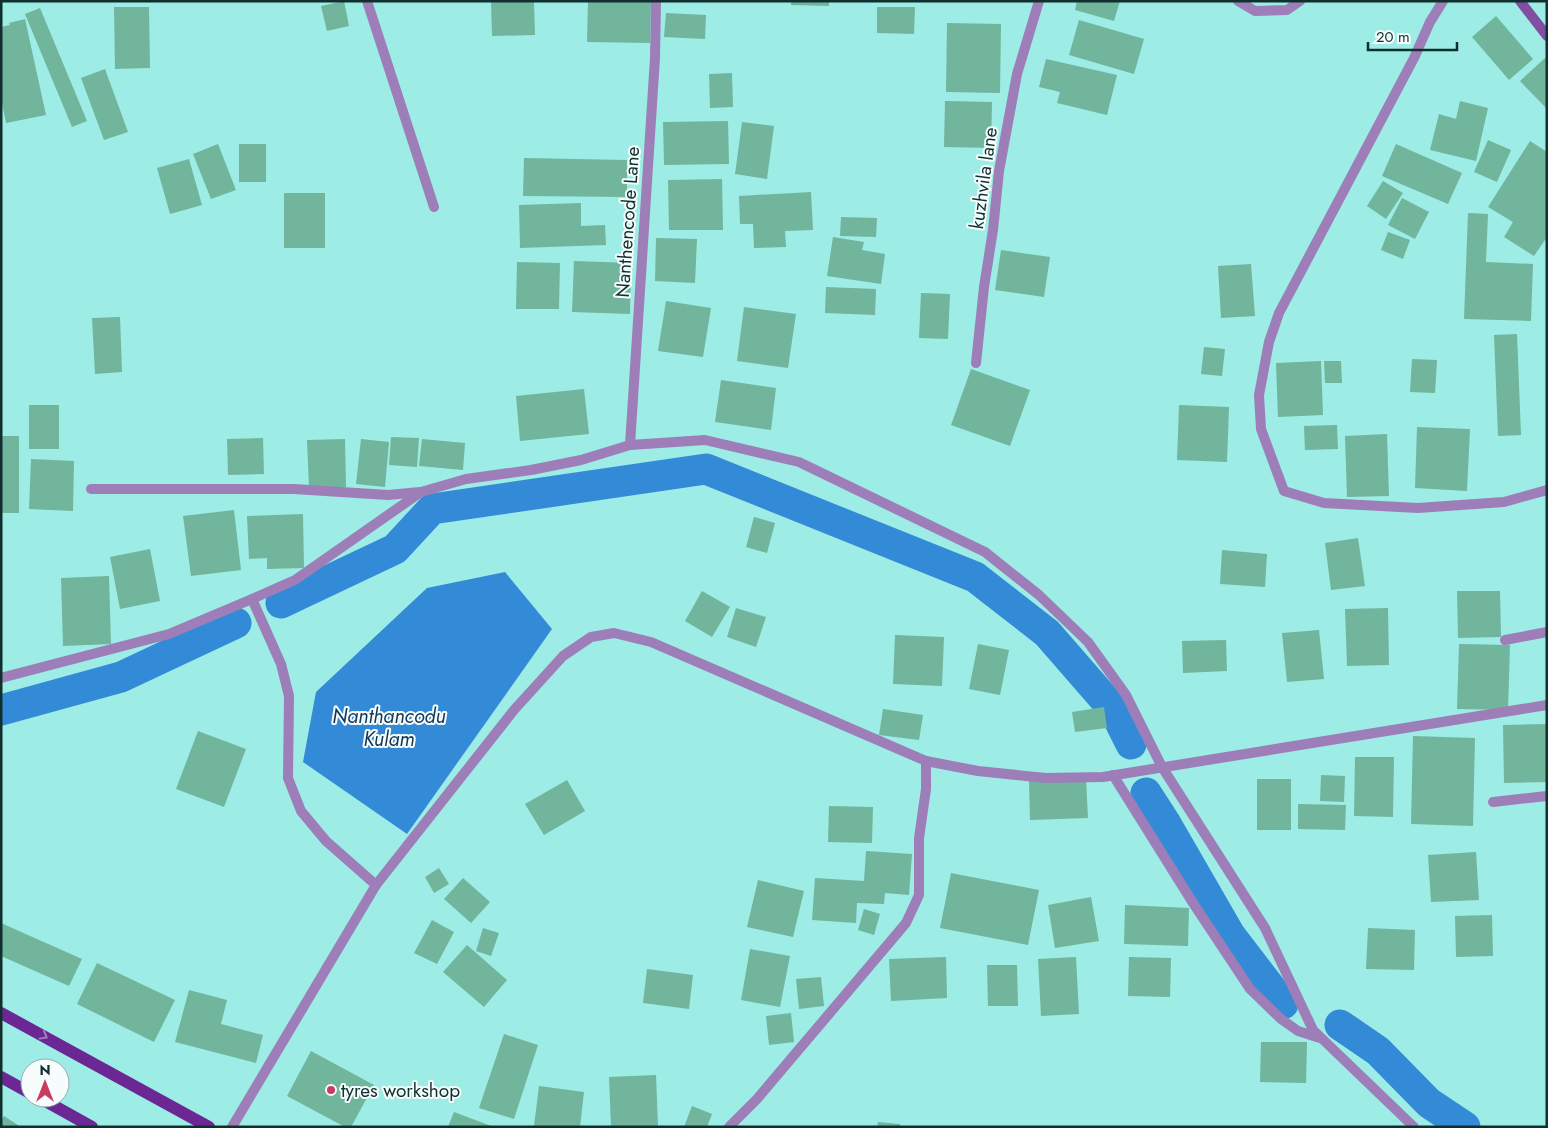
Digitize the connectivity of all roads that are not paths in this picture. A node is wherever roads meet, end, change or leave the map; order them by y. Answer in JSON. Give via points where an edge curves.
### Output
{"nodes":[{"id":1,"x":367,"y":1,"type":"edge"},
{"id":2,"x":656,"y":1,"type":"edge"},
{"id":3,"x":1039,"y":1,"type":"edge"},
{"id":4,"x":1238,"y":1,"type":"edge"},
{"id":5,"x":1300,"y":1,"type":"edge"},
{"id":6,"x":1443,"y":1,"type":"edge"},
{"id":7,"x":1520,"y":1,"type":"edge"},
{"id":8,"x":1547,"y":36,"type":"edge"},
{"id":9,"x":434,"y":207,"type":"dead end"},
{"id":10,"x":976,"y":363,"type":"dead end"},
{"id":11,"x":630,"y":445,"type":"junction"},
{"id":12,"x":91,"y":489,"type":"dead end"},
{"id":13,"x":1547,"y":490,"type":"edge"},
{"id":14,"x":421,"y":492,"type":"junction"},
{"id":15,"x":252,"y":599,"type":"junction"},
{"id":16,"x":1547,"y":632,"type":"edge"},
{"id":17,"x":1506,"y":640,"type":"dead end"},
{"id":18,"x":1,"y":678,"type":"edge"},
{"id":19,"x":1547,"y":705,"type":"edge"},
{"id":20,"x":926,"y":761,"type":"junction"},
{"id":21,"x":1162,"y":767,"type":"junction"},
{"id":22,"x":1113,"y":774,"type":"junction"},
{"id":23,"x":1547,"y":796,"type":"edge"},
{"id":24,"x":1493,"y":802,"type":"dead end"},
{"id":25,"x":376,"y":885,"type":"junction"},
{"id":26,"x":1,"y":1013,"type":"edge"},
{"id":27,"x":1323,"y":1040,"type":"junction"},
{"id":28,"x":1,"y":1077,"type":"edge"},
{"id":29,"x":20,"y":1087,"type":"edge"},
{"id":30,"x":58,"y":1108,"type":"edge"},
{"id":31,"x":92,"y":1127,"type":"edge"},
{"id":32,"x":209,"y":1127,"type":"edge"},
{"id":33,"x":232,"y":1127,"type":"edge"},
{"id":34,"x":729,"y":1127,"type":"edge"},
{"id":35,"x":1414,"y":1127,"type":"edge"}],
"edges":[{"from":1,"to":9,"type":"street"},
{"from":2,"to":11,"type":"street","name":"Nanthencode Lane"},
{"from":3,"to":10,"type":"street","name":"kuzhvila lane","via":[[1017,74],[999,171]]},
{"from":4,"to":5,"type":"street","via":[[1255,11],[1287,10]]},
{"from":6,"to":13,"type":"street","via":[[1279,313],[1269,342],[1259,395],[1261,428],[1284,491],[1324,503],[1418,508],[1504,502]]},
{"from":7,"to":8,"type":"main road"},
{"from":11,"to":14,"type":"street","via":[[581,460],[466,479]]},
{"from":11,"to":21,"type":"street","via":[[705,440],[799,462],[985,552],[1039,595],[1088,642],[1126,694]]},
{"from":12,"to":14,"type":"street","via":[[294,489],[388,495]]},
{"from":14,"to":15,"type":"street","via":[[295,580]]},
{"from":15,"to":18,"type":"street","via":[[169,634]]},
{"from":15,"to":25,"type":"street","via":[[281,664],[289,696],[288,778],[301,811],[326,841]]},
{"from":16,"to":17,"type":"street"},
{"from":19,"to":21,"type":"street"},
{"from":20,"to":22,"type":"street","via":[[978,771],[1046,778]]},
{"from":20,"to":25,"type":"street","via":[[651,642],[614,633],[591,637],[564,656],[514,710]]},
{"from":20,"to":34,"type":"street","via":[[926,789],[919,838],[919,895],[906,923],[757,1099]]},
{"from":21,"to":22,"type":"street"},
{"from":21,"to":27,"type":"street","via":[[1265,928],[1314,1030]]},
{"from":22,"to":27,"type":"street","via":[[1250,989],[1298,1031]]},
{"from":23,"to":24,"type":"street"},
{"from":25,"to":33,"type":"street"},
{"from":26,"to":32,"type":"main road","one_way":true},
{"from":27,"to":35,"type":"street"},
{"from":28,"to":29,"type":"main road"},
{"from":30,"to":31,"type":"main road"}]}
